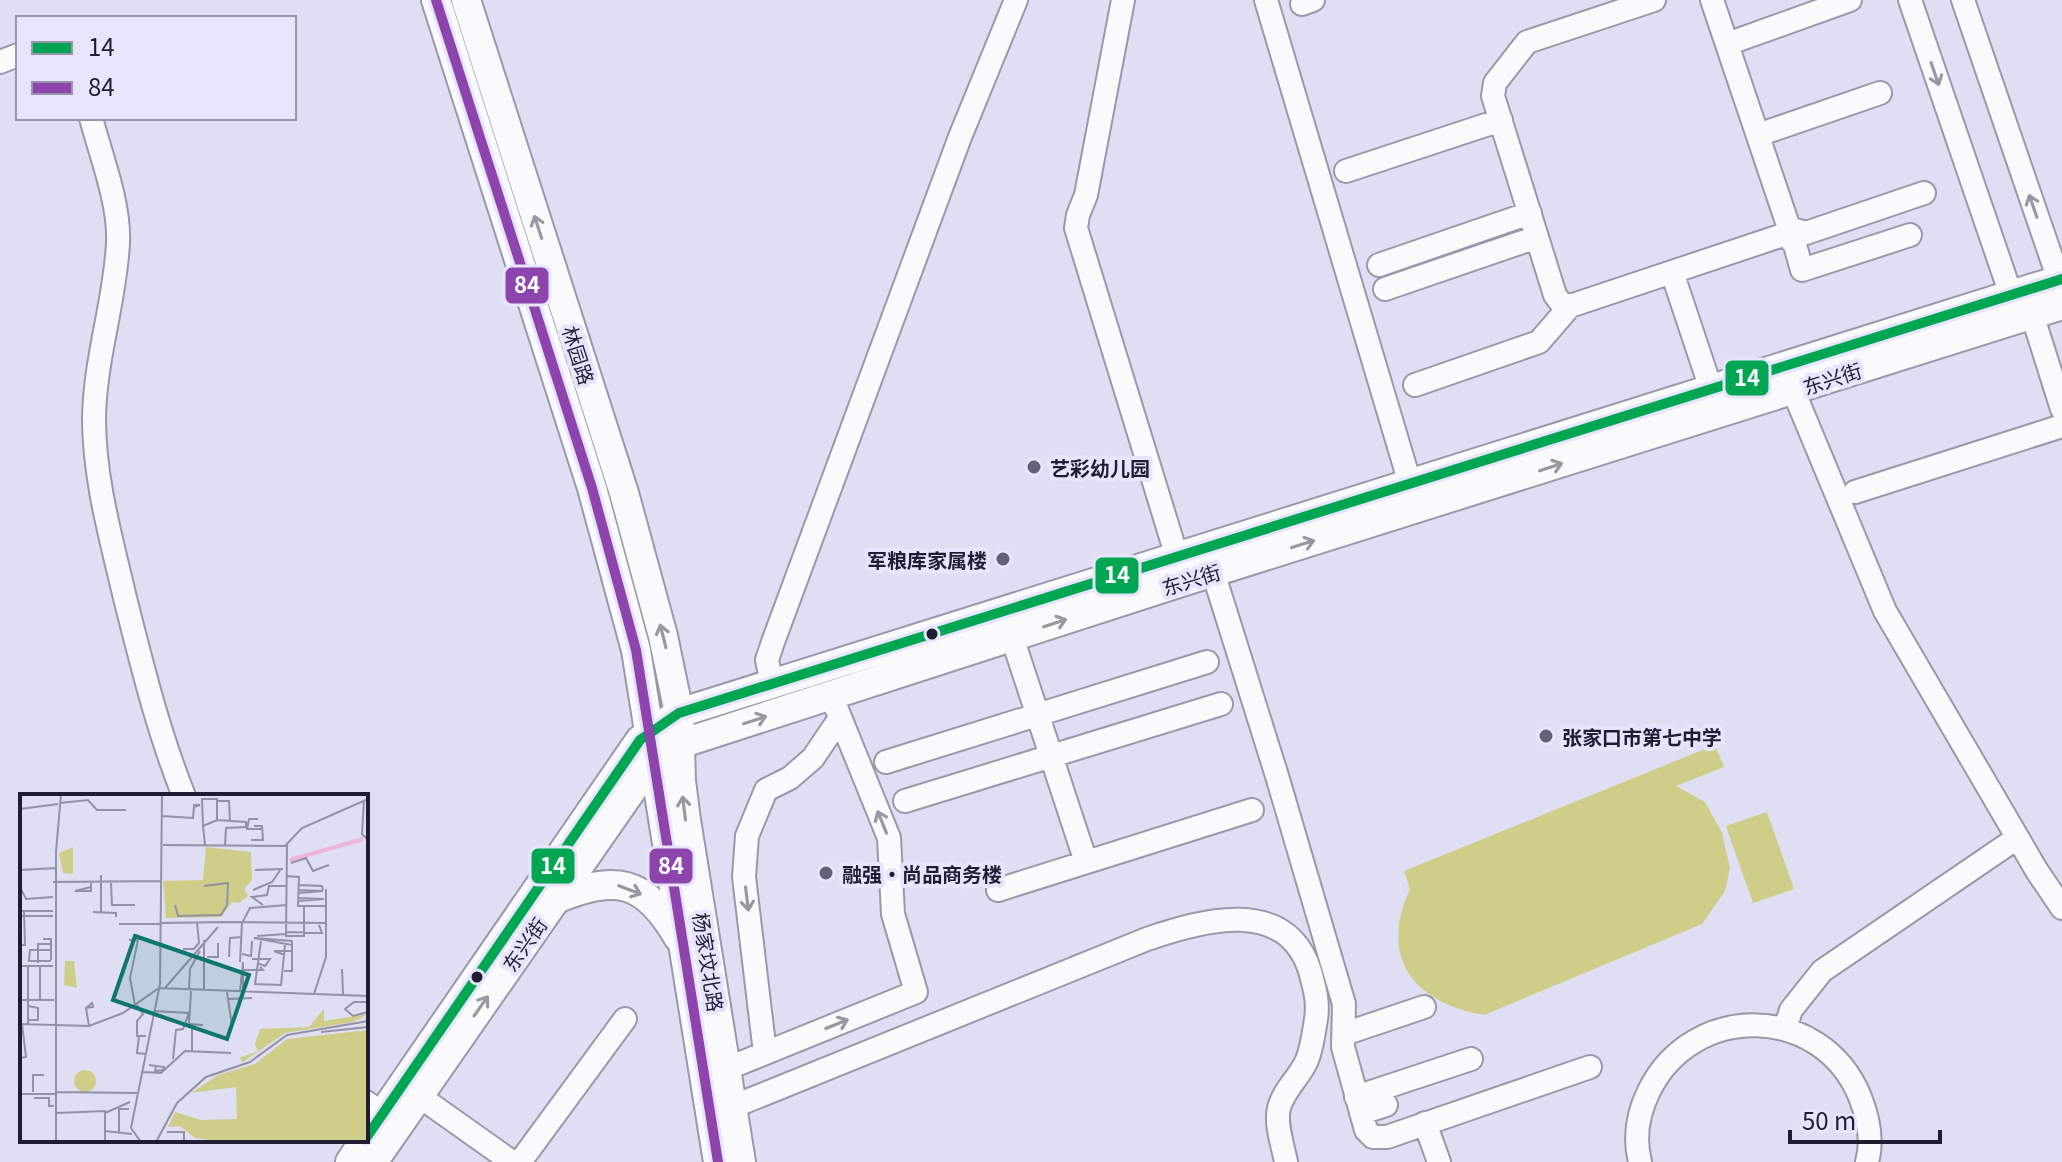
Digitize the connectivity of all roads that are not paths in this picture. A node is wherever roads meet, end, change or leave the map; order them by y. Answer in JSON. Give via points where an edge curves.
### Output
{"nodes":[{"id":1,"x":436,"y":0,"type":"edge"},
{"id":2,"x":466,"y":0,"type":"edge"},
{"id":3,"x":1016,"y":0,"type":"edge"},
{"id":4,"x":1123,"y":0,"type":"edge"},
{"id":5,"x":1266,"y":0,"type":"edge"},
{"id":6,"x":1654,"y":0,"type":"edge"},
{"id":7,"x":1712,"y":0,"type":"edge"},
{"id":8,"x":1850,"y":0,"type":"edge"},
{"id":9,"x":1910,"y":0,"type":"edge"},
{"id":10,"x":1963,"y":0,"type":"edge"},
{"id":11,"x":1727,"y":44,"type":"junction"},
{"id":12,"x":1880,"y":93,"type":"dead end"},
{"id":13,"x":92,"y":120,"type":"edge"},
{"id":14,"x":1501,"y":120,"type":"junction"},
{"id":15,"x":1758,"y":135,"type":"junction"},
{"id":16,"x":1346,"y":171,"type":"dead end"},
{"id":17,"x":1924,"y":193,"type":"dead end"},
{"id":18,"x":1530,"y":213,"type":"junction"},
{"id":19,"x":1787,"y":231,"type":"junction"},
{"id":20,"x":1910,"y":235,"type":"dead end"},
{"id":21,"x":1537,"y":237,"type":"junction"},
{"id":22,"x":1379,"y":265,"type":"dead end"},
{"id":23,"x":1672,"y":272,"type":"junction"},
{"id":24,"x":2061,"y":288,"type":"edge"},
{"id":25,"x":1385,"y":289,"type":"dead end"},
{"id":26,"x":1570,"y":306,"type":"junction"},
{"id":27,"x":2021,"y":309,"type":"junction"},
{"id":28,"x":1415,"y":385,"type":"dead end"},
{"id":29,"x":1793,"y":390,"type":"junction"},
{"id":30,"x":1716,"y":401,"type":"junction"},
{"id":31,"x":2062,"y":409,"type":"edge"},
{"id":32,"x":2062,"y":426,"type":"edge"},
{"id":33,"x":1855,"y":492,"type":"dead end"},
{"id":34,"x":1413,"y":496,"type":"junction"},
{"id":35,"x":1181,"y":568,"type":"junction"},
{"id":36,"x":1213,"y":572,"type":"junction"},
{"id":37,"x":1012,"y":637,"type":"junction"},
{"id":38,"x":1207,"y":662,"type":"dead end"},
{"id":39,"x":639,"y":665,"type":"junction"},
{"id":40,"x":772,"y":683,"type":"junction"},
{"id":41,"x":1221,"y":704,"type":"dead end"},
{"id":42,"x":835,"y":707,"type":"junction"},
{"id":43,"x":679,"y":713,"type":"junction"},
{"id":44,"x":1038,"y":714,"type":"junction"},
{"id":45,"x":650,"y":731,"type":"junction"},
{"id":46,"x":680,"y":744,"type":"junction"},
{"id":47,"x":1051,"y":755,"type":"junction"},
{"id":48,"x":655,"y":761,"type":"junction"},
{"id":49,"x":886,"y":762,"type":"dead end"},
{"id":50,"x":611,"y":781,"type":"junction"},
{"id":51,"x":183,"y":794,"type":"edge"},
{"id":52,"x":905,"y":801,"type":"dead end"},
{"id":53,"x":1252,"y":810,"type":"dead end"},
{"id":54,"x":2017,"y":838,"type":"junction"},
{"id":55,"x":1086,"y":862,"type":"junction"},
{"id":56,"x":998,"y":890,"type":"dead end"},
{"id":57,"x":556,"y":899,"type":"junction"},
{"id":58,"x":2062,"y":908,"type":"edge"},
{"id":59,"x":683,"y":945,"type":"junction"},
{"id":60,"x":1424,"y":1007,"type":"dead end"},
{"id":61,"x":625,"y":1019,"type":"dead end"},
{"id":62,"x":1785,"y":1029,"type":"junction"},
{"id":63,"x":1344,"y":1034,"type":"junction"},
{"id":64,"x":765,"y":1053,"type":"junction"},
{"id":65,"x":1471,"y":1059,"type":"dead end"},
{"id":66,"x":1590,"y":1067,"type":"dead end"},
{"id":67,"x":726,"y":1069,"type":"junction"},
{"id":68,"x":419,"y":1096,"type":"junction"},
{"id":69,"x":1358,"y":1105,"type":"junction"},
{"id":70,"x":1386,"y":1105,"type":"dead end"},
{"id":71,"x":732,"y":1107,"type":"junction"},
{"id":72,"x":383,"y":1113,"type":"edge"},
{"id":73,"x":1425,"y":1123,"type":"junction"},
{"id":74,"x":368,"y":1135,"type":"edge"},
{"id":75,"x":363,"y":1142,"type":"edge"},
{"id":76,"x":350,"y":1162,"type":"edge"},
{"id":77,"x":373,"y":1162,"type":"edge"},
{"id":78,"x":512,"y":1162,"type":"edge"},
{"id":79,"x":520,"y":1162,"type":"edge"},
{"id":80,"x":718,"y":1162,"type":"edge"},
{"id":81,"x":741,"y":1162,"type":"edge"},
{"id":82,"x":1286,"y":1162,"type":"edge"},
{"id":83,"x":1439,"y":1162,"type":"edge"},
{"id":84,"x":1640,"y":1162,"type":"edge"},
{"id":85,"x":1867,"y":1162,"type":"edge"}],
"edges":[{"from":1,"to":39,"type":"main road","name":"林园路","via":[[592,488]]},
{"from":43,"to":2,"type":"main road","name":"林园路","one_way":true,"via":[[624,493]]},
{"from":3,"to":40,"type":"street","via":[[773,642],[767,660]]},
{"from":4,"to":35,"type":"street","via":[[1076,228]]},
{"from":5,"to":34,"type":"street"},
{"from":6,"to":14,"type":"street","via":[[1527,42],[1495,83],[1493,96]]},
{"from":7,"to":11,"type":"street"},
{"from":8,"to":11,"type":"street"},
{"from":9,"to":27,"type":"street","one_way":true},
{"from":24,"to":10,"type":"street","one_way":true},
{"from":11,"to":15,"type":"street"},
{"from":12,"to":15,"type":"street"},
{"from":13,"to":51,"type":"street","via":[[117,217],[118,242],[99,361],[96,459],[151,702]]},
{"from":14,"to":16,"type":"street"},
{"from":14,"to":18,"type":"street"},
{"from":15,"to":19,"type":"street"},
{"from":17,"to":19,"type":"street","via":[[1806,233]]},
{"from":18,"to":21,"type":"street"},
{"from":18,"to":22,"type":"street"},
{"from":19,"to":20,"type":"street","via":[[1802,270]]},
{"from":19,"to":23,"type":"street"},
{"from":21,"to":25,"type":"street"},
{"from":21,"to":26,"type":"street","via":[[1555,295]]},
{"from":23,"to":26,"type":"street"},
{"from":23,"to":30,"type":"street"},
{"from":24,"to":27,"type":"main road","name":"东兴街"},
{"from":26,"to":28,"type":"street","via":[[1539,342]]},
{"from":27,"to":29,"type":"main road","name":"东兴街"},
{"from":27,"to":30,"type":"main road","name":"东兴街"},
{"from":27,"to":31,"type":"street"},
{"from":29,"to":30,"type":"main road","name":"东兴街"},
{"from":29,"to":54,"type":"street","via":[[1885,611]]},
{"from":30,"to":34,"type":"main road","name":"东兴街"},
{"from":32,"to":33,"type":"street"},
{"from":34,"to":35,"type":"main road","name":"东兴街"},
{"from":36,"to":34,"type":"main road","name":"东兴街","one_way":true},
{"from":35,"to":36,"type":"main road","name":"东兴街"},
{"from":37,"to":35,"type":"main road","name":"东兴街","one_way":true},
{"from":35,"to":40,"type":"main road","name":"东兴街"},
{"from":36,"to":63,"type":"street","via":[[1344,1004]]},
{"from":37,"to":42,"type":"main road","name":"东兴街"},
{"from":37,"to":44,"type":"street"},
{"from":38,"to":44,"type":"street"},
{"from":39,"to":45,"type":"main road","name":"林园路"},
{"from":39,"to":50,"type":"main road","via":[[631,723]]},
{"from":40,"to":43,"type":"main road","name":"东兴街"},
{"from":41,"to":47,"type":"street"},
{"from":46,"to":42,"type":"main road","name":"东兴街","one_way":true},
{"from":42,"to":64,"type":"street","one_way":true,"via":[[813,758],[766,790],[747,836],[744,877]]},
{"from":64,"to":42,"type":"street","one_way":true,"via":[[916,992],[893,914],[889,838]]},
{"from":43,"to":45,"type":"main road","name":"东兴街"},
{"from":43,"to":46,"type":"main road","name":"杨家坟北路"},
{"from":44,"to":47,"type":"street"},
{"from":44,"to":49,"type":"street"},
{"from":45,"to":48,"type":"main road","name":"杨家坟北路"},
{"from":45,"to":50,"type":"main road","name":"东兴街"},
{"from":46,"to":48,"type":"main road","name":"东兴街"},
{"from":67,"to":46,"type":"main road","name":"杨家坟北路","one_way":true,"via":[[686,820]]},
{"from":47,"to":52,"type":"street"},
{"from":47,"to":55,"type":"street"},
{"from":48,"to":57,"type":"main road","name":"东兴街"},
{"from":48,"to":59,"type":"main road","name":"杨家坟北路"},
{"from":50,"to":72,"type":"main road","name":"东兴街"},
{"from":53,"to":55,"type":"street"},
{"from":54,"to":58,"type":"street"},
{"from":54,"to":62,"type":"street","via":[[1822,971],[1791,1010]]},
{"from":55,"to":56,"type":"street"},
{"from":57,"to":59,"type":"main road","one_way":true,"via":[[589,885],[634,890],[652,901]]},
{"from":68,"to":57,"type":"main road","name":"东兴街","one_way":true},
{"from":59,"to":80,"type":"main road","name":"杨家坟北路"},
{"from":60,"to":63,"type":"street"},
{"from":61,"to":79,"type":"street"},
{"from":62,"to":84,"type":"street","via":[[1760,1024],[1721,1028],[1685,1045],[1658,1073],[1641,1108],[1636,1148]]},
{"from":62,"to":85,"type":"street","via":[[1829,1052],[1853,1080],[1867,1115]]},
{"from":63,"to":69,"type":"street"},
{"from":64,"to":67,"type":"street"},
{"from":65,"to":69,"type":"street"},
{"from":66,"to":73,"type":"street"},
{"from":67,"to":71,"type":"main road","name":"杨家坟北路"},
{"from":68,"to":72,"type":"main road","name":"东兴街"},
{"from":68,"to":78,"type":"street"},
{"from":69,"to":70,"type":"street"},
{"from":69,"to":73,"type":"street","via":[[1373,1137]]},
{"from":71,"to":81,"type":"main road","name":"杨家坟北路"},
{"from":71,"to":82,"type":"street","via":[[1147,939],[1220,918],[1278,928],[1296,944],[1316,990],[1317,1016],[1307,1062],[1278,1110]]},
{"from":72,"to":74,"type":"main road","name":"东兴街"},
{"from":72,"to":77,"type":"main road","name":"东兴街"},
{"from":73,"to":83,"type":"street"},
{"from":75,"to":76,"type":"main road","name":"东兴街"}]}
